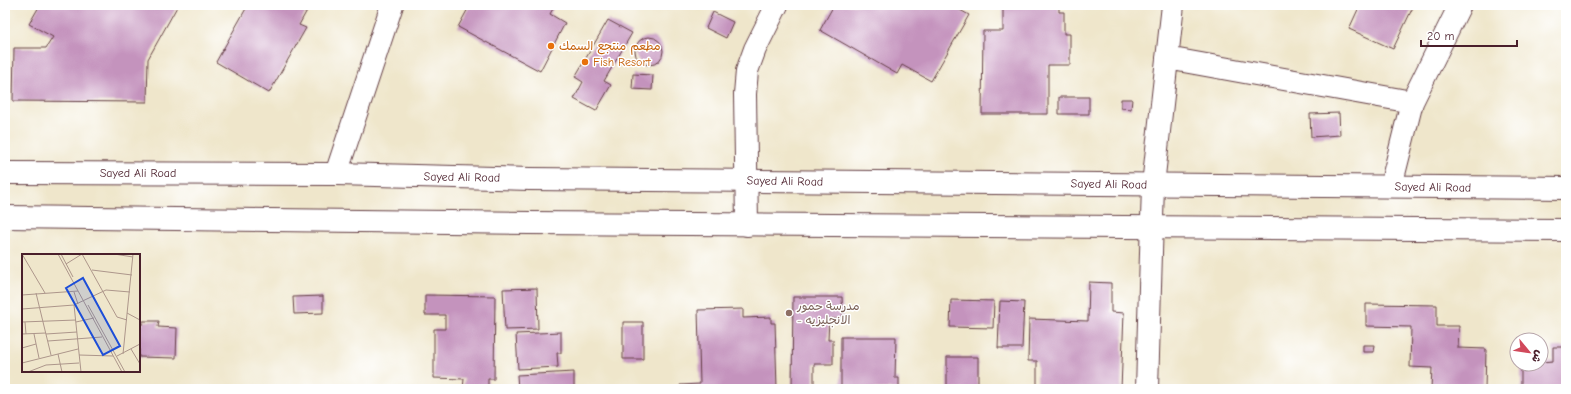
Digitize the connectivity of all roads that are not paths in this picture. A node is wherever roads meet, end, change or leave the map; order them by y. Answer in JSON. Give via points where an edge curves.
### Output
{"nodes":[{"id":1,"x":392,"y":5,"type":"edge"},
{"id":2,"x":777,"y":5,"type":"edge"},
{"id":3,"x":1173,"y":5,"type":"edge"},
{"id":4,"x":1460,"y":5,"type":"edge"},
{"id":5,"x":1167,"y":58,"type":"junction"},
{"id":6,"x":1412,"y":102,"type":"junction"},
{"id":7,"x":5,"y":173,"type":"edge"},
{"id":8,"x":336,"y":174,"type":"junction"},
{"id":9,"x":746,"y":181,"type":"junction"},
{"id":10,"x":1153,"y":185,"type":"junction"},
{"id":11,"x":1391,"y":186,"type":"junction"},
{"id":12,"x":1566,"y":188,"type":"edge"},
{"id":13,"x":5,"y":217,"type":"edge"},
{"id":14,"x":747,"y":225,"type":"junction"},
{"id":15,"x":1153,"y":226,"type":"junction"},
{"id":16,"x":1566,"y":230,"type":"edge"},
{"id":17,"x":1147,"y":389,"type":"edge"}],
"edges":[{"from":1,"to":8,"type":"main road"},
{"from":2,"to":9,"type":"main road","via":[[747,71]]},
{"from":3,"to":5,"type":"main road"},
{"from":4,"to":6,"type":"main road"},
{"from":5,"to":6,"type":"main road"},
{"from":5,"to":10,"type":"main road"},
{"from":6,"to":11,"type":"main road"},
{"from":7,"to":8,"type":"main road","name":"Sayed Ali Road"},
{"from":8,"to":9,"type":"main road","name":"Sayed Ali Road"},
{"from":9,"to":10,"type":"main road","name":"Sayed Ali Road"},
{"from":9,"to":14,"type":"main road"},
{"from":10,"to":11,"type":"main road","name":"Sayed Ali Road"},
{"from":10,"to":15,"type":"main road"},
{"from":11,"to":12,"type":"main road","name":"Sayed Ali Road"},
{"from":13,"to":14,"type":"main road"},
{"from":14,"to":15,"type":"main road"},
{"from":15,"to":16,"type":"main road"},
{"from":15,"to":17,"type":"main road"}]}
